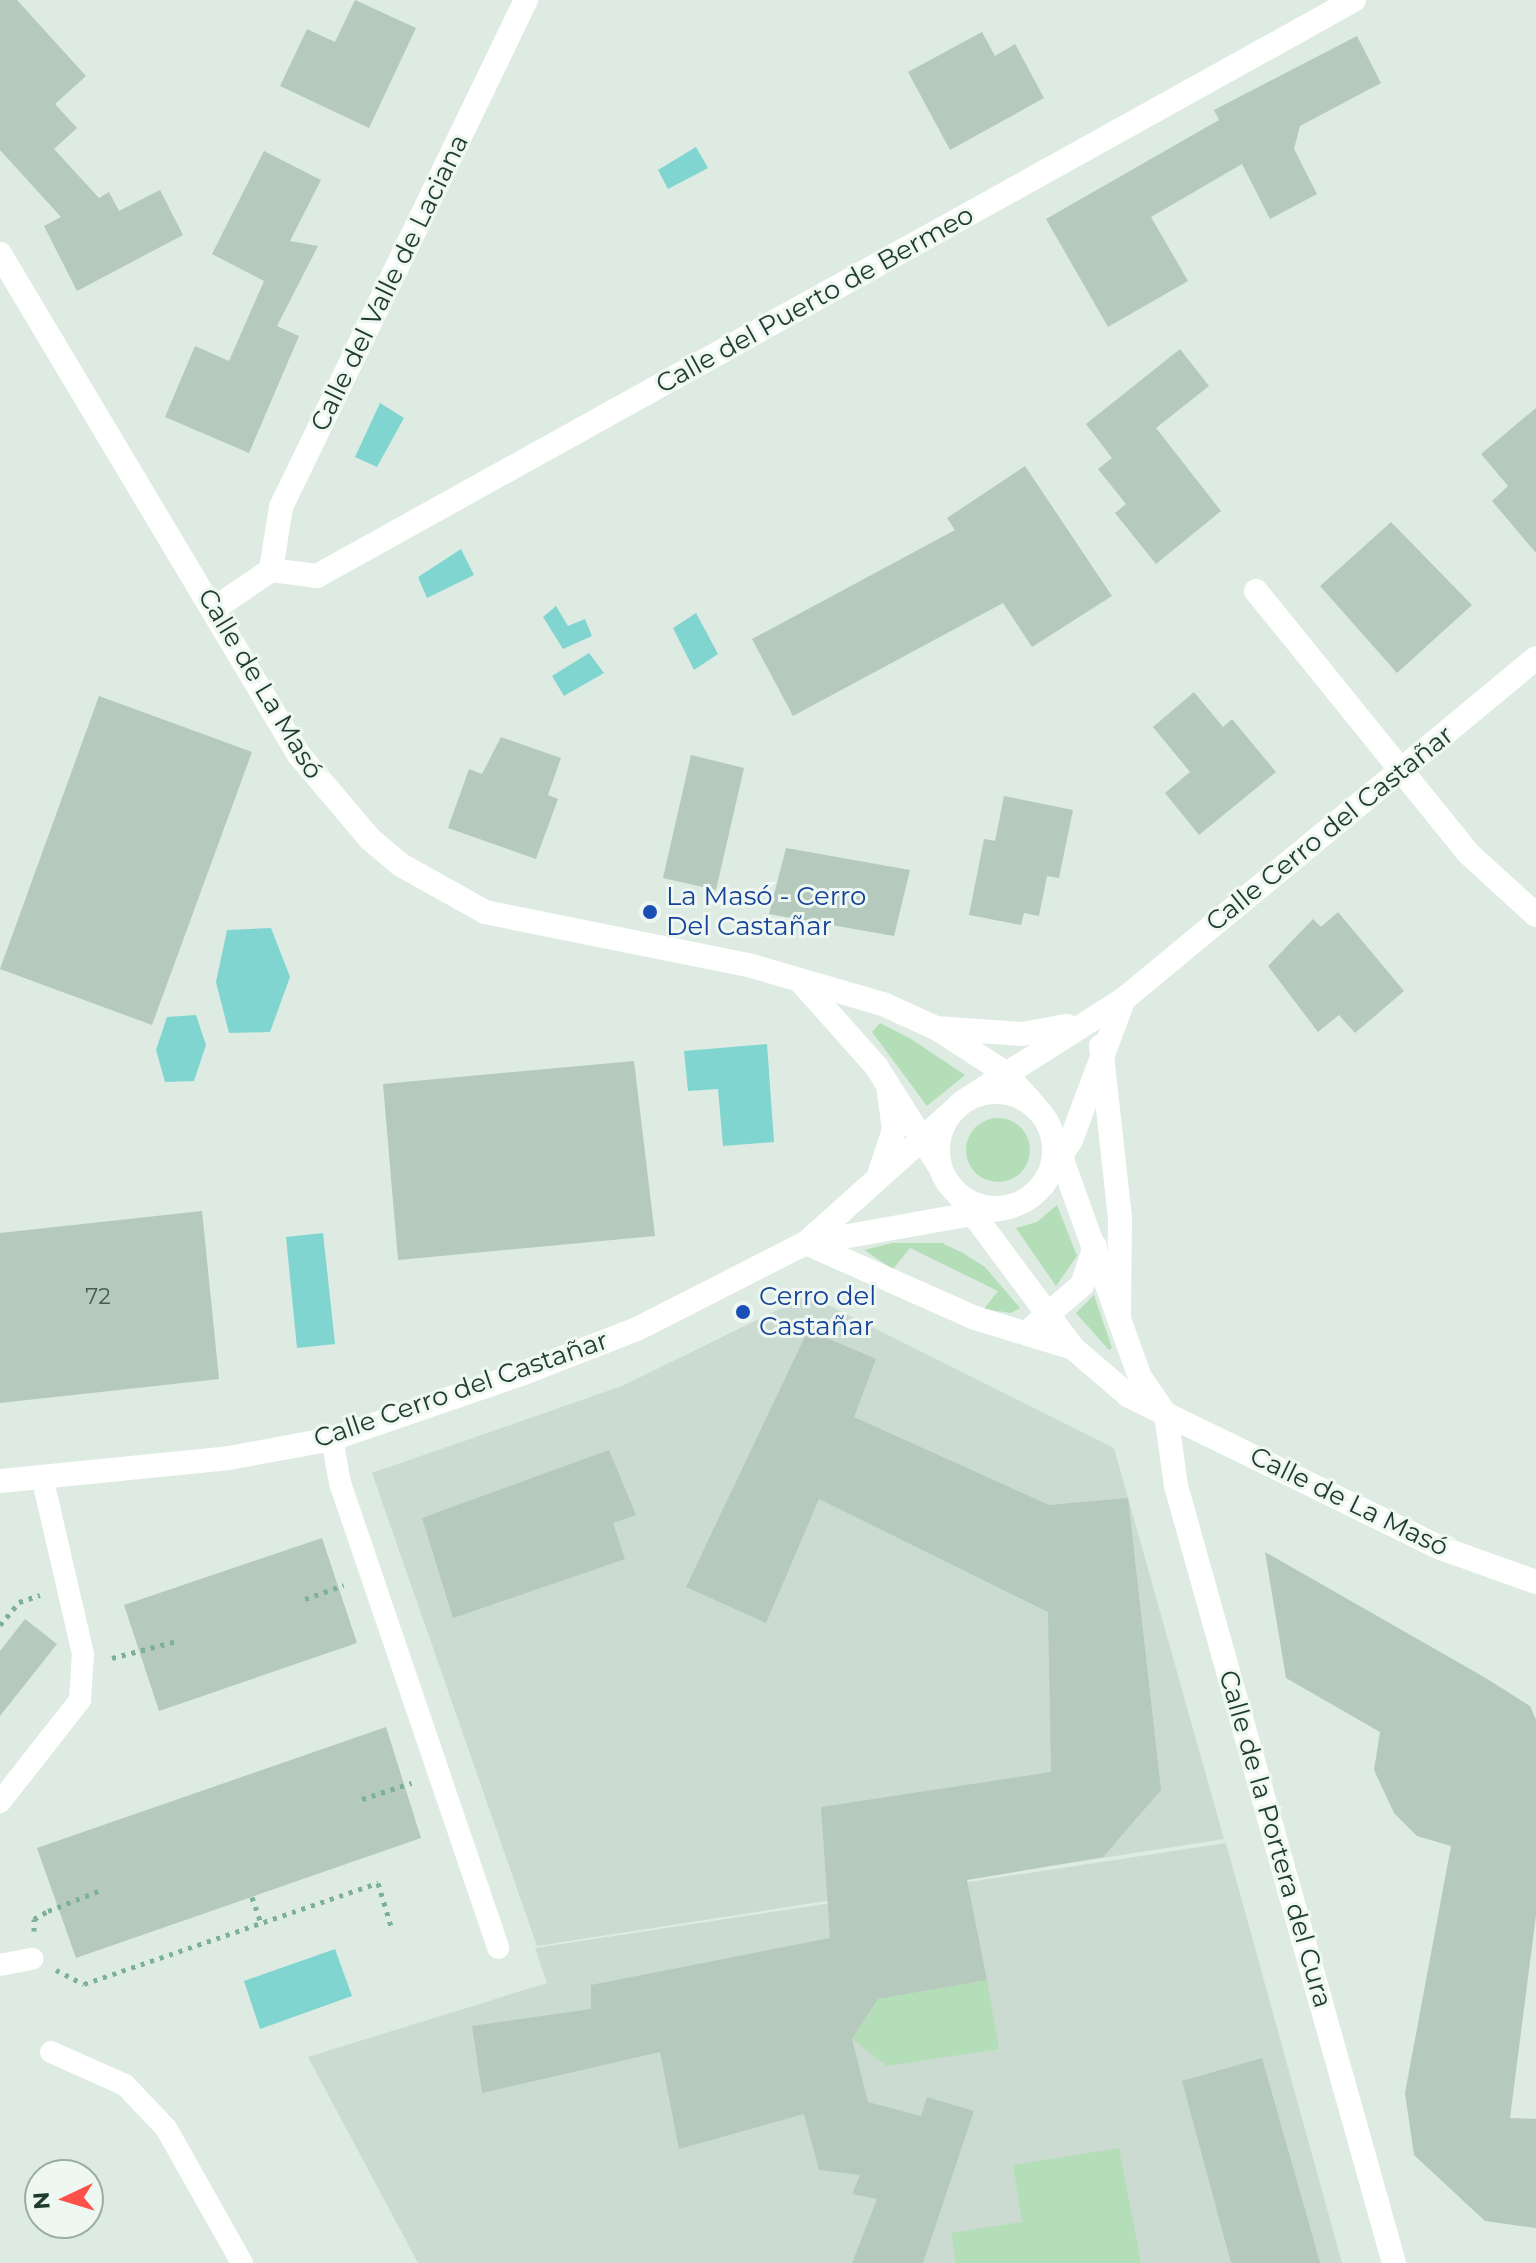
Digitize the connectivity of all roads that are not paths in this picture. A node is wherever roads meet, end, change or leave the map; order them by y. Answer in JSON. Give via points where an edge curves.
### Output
{"nodes":[{"id":1,"x":526,"y":0,"type":"edge"},
{"id":2,"x":1354,"y":0,"type":"edge"},
{"id":3,"x":0,"y":254,"type":"edge"},
{"id":4,"x":271,"y":570,"type":"junction"},
{"id":5,"x":1256,"y":591,"type":"dead end"},
{"id":6,"x":215,"y":608,"type":"junction"},
{"id":7,"x":1536,"y":658,"type":"edge"},
{"id":8,"x":1401,"y":772,"type":"junction"},
{"id":9,"x":1536,"y":915,"type":"edge"},
{"id":10,"x":797,"y":979,"type":"junction"},
{"id":11,"x":1124,"y":999,"type":"junction"},
{"id":12,"x":1089,"y":1021,"type":"junction"},
{"id":13,"x":936,"y":1028,"type":"junction"},
{"id":14,"x":1101,"y":1046,"type":"junction"},
{"id":15,"x":1004,"y":1072,"type":"junction"},
{"id":16,"x":888,"y":1085,"type":"junction"},
{"id":17,"x":1035,"y":1106,"type":"junction"},
{"id":18,"x":957,"y":1107,"type":"junction"},
{"id":19,"x":1051,"y":1133,"type":"junction"},
{"id":20,"x":922,"y":1139,"type":"junction"},
{"id":21,"x":1063,"y":1156,"type":"junction"},
{"id":22,"x":939,"y":1166,"type":"junction"},
{"id":23,"x":1043,"y":1185,"type":"junction"},
{"id":24,"x":873,"y":1186,"type":"junction"},
{"id":25,"x":965,"y":1206,"type":"junction"},
{"id":26,"x":806,"y":1243,"type":"junction"},
{"id":27,"x":1095,"y":1246,"type":"junction"},
{"id":28,"x":1119,"y":1316,"type":"junction"},
{"id":29,"x":1049,"y":1318,"type":"junction"},
{"id":30,"x":1014,"y":1332,"type":"junction"},
{"id":31,"x":1073,"y":1348,"type":"junction"},
{"id":32,"x":1166,"y":1414,"type":"junction"},
{"id":33,"x":332,"y":1439,"type":"junction"},
{"id":34,"x":42,"y":1476,"type":"junction"},
{"id":35,"x":0,"y":1481,"type":"edge"},
{"id":36,"x":1536,"y":1582,"type":"edge"},
{"id":37,"x":0,"y":1802,"type":"edge"},
{"id":38,"x":498,"y":1948,"type":"dead end"},
{"id":39,"x":32,"y":1959,"type":"road end"},
{"id":40,"x":0,"y":1965,"type":"edge"},
{"id":41,"x":51,"y":2052,"type":"dead end"},
{"id":42,"x":242,"y":2263,"type":"edge"},
{"id":43,"x":1394,"y":2263,"type":"edge"}],
"edges":[{"from":1,"to":4,"type":"street","name":"Calle del Valle de Laciana","via":[[281,507]]},
{"from":2,"to":4,"type":"street","name":"Calle del Puerto de Bermeo","via":[[317,576]]},
{"from":3,"to":6,"type":"street","name":"Calle de La Masó"},
{"from":4,"to":6,"type":"street"},
{"from":5,"to":8,"type":"street"},
{"from":6,"to":10,"type":"street","name":"Calle de La Masó","via":[[315,777],[401,865],[485,912]]},
{"from":7,"to":8,"type":"street","name":"Calle Cerro del Castañar"},
{"from":8,"to":9,"type":"street","via":[[1477,862]]},
{"from":8,"to":11,"type":"street","name":"Calle Cerro del Castañar"},
{"from":10,"to":13,"type":"street","name":"Calle de La Masó","via":[[883,1004]]},
{"from":10,"to":16,"type":"street","via":[[838,1018]]},
{"from":11,"to":12,"type":"street","name":"Calle Cerro del Castañar"},
{"from":11,"to":14,"type":"street","name":"Calle Cerro del Castañar"},
{"from":12,"to":13,"type":"street","via":[[1022,1034]]},
{"from":12,"to":15,"type":"street","name":"Calle Cerro del Castañar"},
{"from":13,"to":15,"type":"street","name":"Calle de La Masó"},
{"from":14,"to":21,"type":"street","name":"Calle Cerro del Castañar"},
{"from":14,"to":28,"type":"street","via":[[1120,1217]]},
{"from":15,"to":17,"type":"street","name":"Calle de La Masó"},
{"from":15,"to":18,"type":"street","name":"Calle Cerro del Castañar"},
{"from":16,"to":20,"type":"street"},
{"from":16,"to":24,"type":"street","via":[[894,1130]]},
{"from":17,"to":18,"type":"street","via":[[1000,1091]]},
{"from":17,"to":19,"type":"street"},
{"from":18,"to":20,"type":"street","name":"Calle Cerro del Castañar"},
{"from":18,"to":22,"type":"street","via":[[941,1129]]},
{"from":19,"to":21,"type":"street","name":"Calle de La Masó"},
{"from":19,"to":23,"type":"street","via":[[1051,1169]]},
{"from":20,"to":22,"type":"street"},
{"from":20,"to":24,"type":"street","name":"Calle Cerro del Castañar"},
{"from":21,"to":23,"type":"street","name":"Calle Cerro del Castañar"},
{"from":21,"to":27,"type":"street","name":"Calle de La Masó"},
{"from":22,"to":25,"type":"street"},
{"from":23,"to":25,"type":"street","via":[[1006,1208]]},
{"from":24,"to":26,"type":"street","name":"Calle Cerro del Castañar"},
{"from":25,"to":26,"type":"street","name":"Calle Cerro del Castañar"},
{"from":25,"to":29,"type":"street","name":"Calle de La Masó"},
{"from":26,"to":30,"type":"street"},
{"from":26,"to":33,"type":"street","name":"Calle Cerro del Castañar","via":[[637,1329]]},
{"from":27,"to":28,"type":"street","name":"Calle de La Masó"},
{"from":27,"to":29,"type":"street","via":[[1082,1285]]},
{"from":28,"to":32,"type":"street","name":"Calle de La Masó","via":[[1140,1377]]},
{"from":29,"to":30,"type":"street"},
{"from":29,"to":31,"type":"street","name":"Calle de La Masó"},
{"from":30,"to":31,"type":"street"},
{"from":31,"to":32,"type":"street","name":"Calle de La Masó","via":[[1129,1396]]},
{"from":32,"to":36,"type":"street","name":"Calle de La Masó","via":[[1441,1548]]},
{"from":32,"to":43,"type":"street","name":"Calle de la Portera del Cura","via":[[1176,1486]]},
{"from":33,"to":34,"type":"street","name":"Calle Cerro del Castañar","via":[[229,1458]]},
{"from":33,"to":38,"type":"lane","via":[[371,1575]]},
{"from":34,"to":35,"type":"street","name":"Calle Cerro del Castañar"},
{"from":34,"to":37,"type":"lane","via":[[83,1654],[80,1700]]},
{"from":39,"to":40,"type":"lane"},
{"from":41,"to":42,"type":"lane","via":[[125,2085],[166,2128]]}]}
